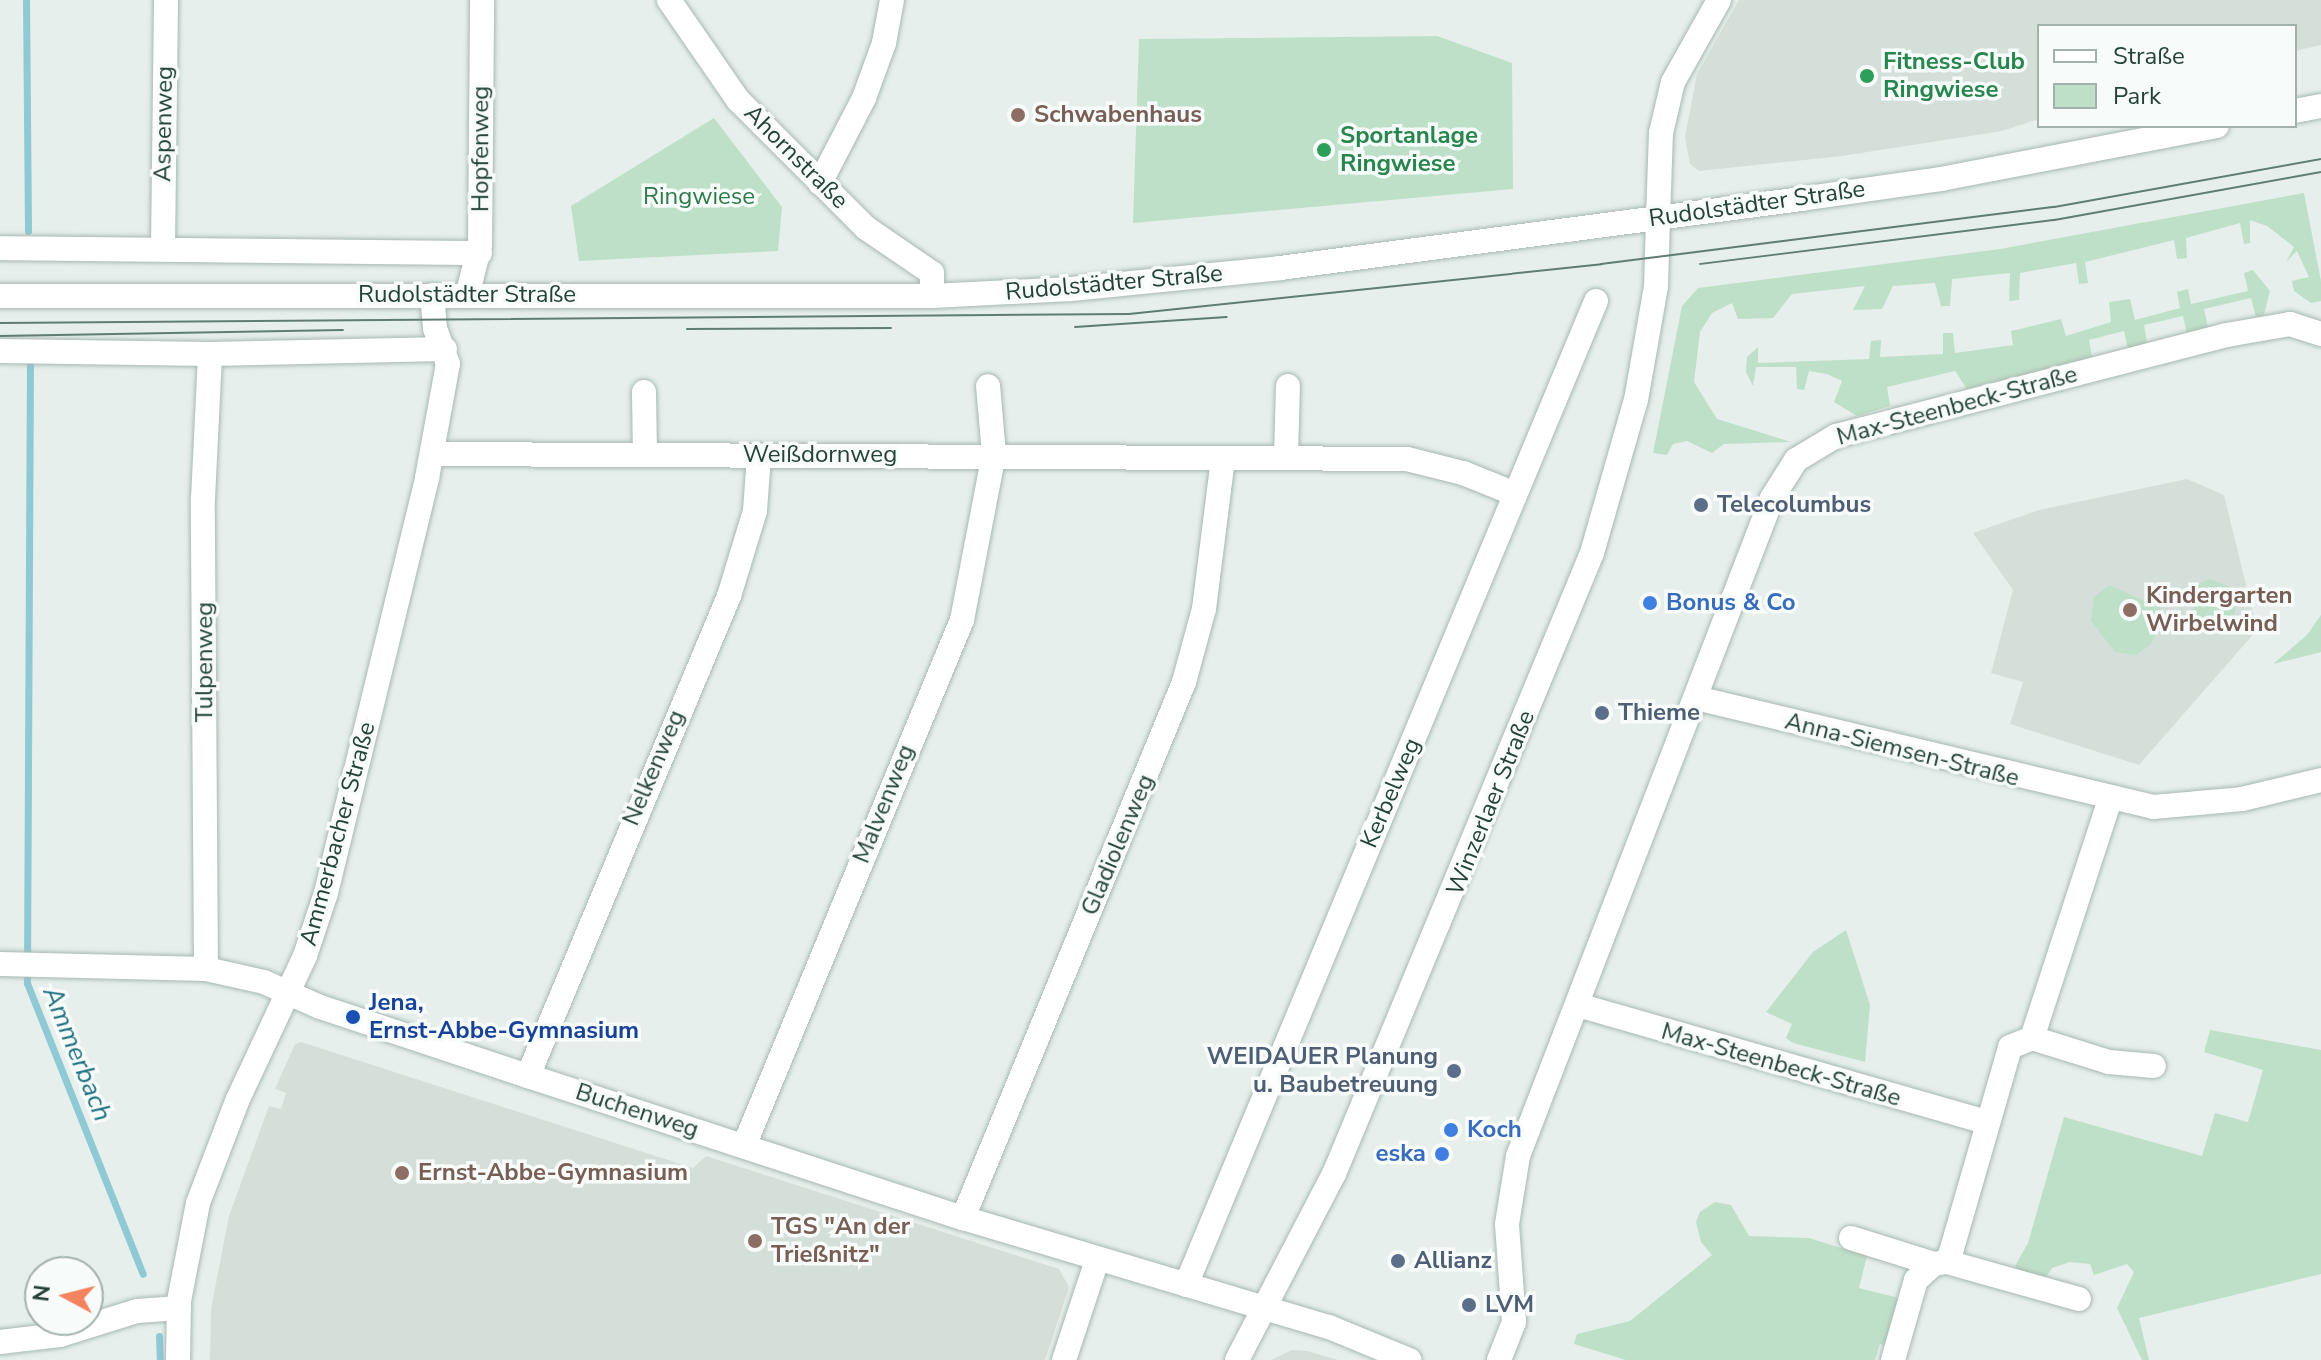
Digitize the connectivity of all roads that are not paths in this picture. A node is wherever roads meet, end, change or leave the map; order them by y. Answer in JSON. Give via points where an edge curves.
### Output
{"nodes":[{"id":1,"x":166,"y":0,"type":"edge"},
{"id":2,"x":482,"y":0,"type":"edge"},
{"id":3,"x":669,"y":0,"type":"edge"},
{"id":4,"x":892,"y":0,"type":"edge"},
{"id":5,"x":1719,"y":0,"type":"edge"},
{"id":6,"x":2321,"y":106,"type":"edge"},
{"id":7,"x":2297,"y":111,"type":"edge"},
{"id":8,"x":2207,"y":128,"type":"edge"},
{"id":9,"x":820,"y":183,"type":"junction"},
{"id":10,"x":1658,"y":218,"type":"junction"},
{"id":11,"x":480,"y":245,"type":"junction"},
{"id":12,"x":0,"y":248,"type":"edge"},
{"id":13,"x":163,"y":248,"type":"junction"},
{"id":14,"x":432,"y":295,"type":"junction"},
{"id":15,"x":0,"y":296,"type":"edge"},
{"id":16,"x":467,"y":296,"type":"junction"},
{"id":17,"x":932,"y":296,"type":"junction"},
{"id":18,"x":1596,"y":301,"type":"dead end"},
{"id":19,"x":2321,"y":334,"type":"edge"},
{"id":20,"x":445,"y":349,"type":"junction"},
{"id":21,"x":0,"y":351,"type":"edge"},
{"id":22,"x":210,"y":354,"type":"junction"},
{"id":23,"x":988,"y":386,"type":"dead end"},
{"id":24,"x":1288,"y":386,"type":"dead end"},
{"id":25,"x":644,"y":392,"type":"dead end"},
{"id":26,"x":432,"y":454,"type":"junction"},
{"id":27,"x":994,"y":454,"type":"junction"},
{"id":28,"x":645,"y":455,"type":"junction"},
{"id":29,"x":759,"y":455,"type":"junction"},
{"id":30,"x":1286,"y":456,"type":"junction"},
{"id":31,"x":1223,"y":458,"type":"junction"},
{"id":32,"x":1515,"y":494,"type":"junction"},
{"id":33,"x":1696,"y":698,"type":"junction"},
{"id":34,"x":2321,"y":780,"type":"edge"},
{"id":35,"x":2110,"y":800,"type":"junction"},
{"id":36,"x":4,"y":965,"type":"edge"},
{"id":37,"x":206,"y":969,"type":"junction"},
{"id":38,"x":288,"y":993,"type":"junction"},
{"id":39,"x":1578,"y":1005,"type":"junction"},
{"id":40,"x":2032,"y":1038,"type":"junction"},
{"id":41,"x":2154,"y":1066,"type":"dead end"},
{"id":42,"x":528,"y":1076,"type":"junction"},
{"id":43,"x":1985,"y":1122,"type":"junction"},
{"id":44,"x":744,"y":1146,"type":"junction"},
{"id":45,"x":963,"y":1218,"type":"junction"},
{"id":46,"x":1851,"y":1238,"type":"dead end"},
{"id":47,"x":1097,"y":1260,"type":"junction"},
{"id":48,"x":1940,"y":1263,"type":"junction"},
{"id":49,"x":1186,"y":1285,"type":"junction"},
{"id":50,"x":2079,"y":1299,"type":"dead end"},
{"id":51,"x":179,"y":1308,"type":"junction"},
{"id":52,"x":1267,"y":1309,"type":"junction"},
{"id":53,"x":0,"y":1342,"type":"edge"},
{"id":54,"x":178,"y":1360,"type":"edge"},
{"id":55,"x":1064,"y":1360,"type":"edge"},
{"id":56,"x":1237,"y":1360,"type":"edge"},
{"id":57,"x":1409,"y":1360,"type":"edge"},
{"id":58,"x":1499,"y":1360,"type":"edge"},
{"id":59,"x":1893,"y":1360,"type":"edge"}],
"edges":[{"from":1,"to":13,"type":"street","name":"Aspenweg"},
{"from":2,"to":11,"type":"street","name":"Hopfenweg"},
{"from":3,"to":9,"type":"street","name":"Ahornstraße","via":[[738,100]]},
{"from":4,"to":9,"type":"street","via":[[884,43],[864,98]]},
{"from":5,"to":10,"type":"street","name":"Winzerlaer Straße","via":[[1673,82],[1661,133]]},
{"from":6,"to":7,"type":"street"},
{"from":8,"to":10,"type":"street","name":"Rudolstädter Straße","via":[[1941,179]]},
{"from":9,"to":17,"type":"street","name":"Ahornstraße","via":[[866,228],[932,273]]},
{"from":10,"to":17,"type":"street","name":"Rudolstädter Straße","via":[[1280,268],[1071,289]]},
{"from":10,"to":52,"type":"street","name":"Winzerlaer Straße","via":[[1654,304],[1636,400],[1592,553],[1334,1174]]},
{"from":11,"to":13,"type":"street","name":"Rudolstädter Straße"},
{"from":11,"to":16,"type":"street","name":"Hopfenweg"},
{"from":12,"to":13,"type":"street","name":"Rudolstädter Straße"},
{"from":14,"to":15,"type":"street","name":"Rudolstädter Straße"},
{"from":14,"to":16,"type":"street","name":"Rudolstädter Straße"},
{"from":14,"to":20,"type":"street","name":"Ammerbacher Straße","via":[[435,328]]},
{"from":16,"to":17,"type":"street","name":"Rudolstädter Straße"},
{"from":18,"to":32,"type":"street","name":"Kerbelweg"},
{"from":19,"to":33,"type":"street","name":"Max-Steenbeck-Straße","via":[[2290,324],[2248,330],[1820,442],[1796,460],[1772,498]]},
{"from":20,"to":22,"type":"street"},
{"from":20,"to":26,"type":"street","name":"Ammerbacher Straße","via":[[447,386]]},
{"from":21,"to":22,"type":"street"},
{"from":22,"to":37,"type":"street","name":"Tulpenweg","via":[[203,499]]},
{"from":23,"to":27,"type":"street"},
{"from":24,"to":30,"type":"street"},
{"from":25,"to":28,"type":"street"},
{"from":26,"to":28,"type":"street","name":"Weißdornweg"},
{"from":26,"to":38,"type":"street","name":"Ammerbacher Straße","via":[[326,893]]},
{"from":27,"to":29,"type":"street","name":"Weißdornweg"},
{"from":27,"to":31,"type":"street","name":"Weißdornweg"},
{"from":27,"to":44,"type":"street","name":"Malvenweg","via":[[962,620]]},
{"from":28,"to":29,"type":"street","name":"Weißdornweg"},
{"from":29,"to":42,"type":"street","name":"Nelkenweg","via":[[755,511],[729,596],[654,763]]},
{"from":30,"to":31,"type":"street","name":"Weißdornweg"},
{"from":30,"to":32,"type":"street","name":"Weißdornweg","via":[[1407,459]]},
{"from":31,"to":45,"type":"street","name":"Gladiolenweg","via":[[1204,609],[1184,682]]},
{"from":32,"to":49,"type":"street","name":"Kerbelweg"},
{"from":33,"to":35,"type":"street","name":"Anna-Siemsen-Straße"},
{"from":33,"to":39,"type":"street","name":"Max-Steenbeck-Straße"},
{"from":34,"to":35,"type":"street","name":"Anna-Siemsen-Straße","via":[[2195,805],[2153,807]]},
{"from":35,"to":40,"type":"street"},
{"from":36,"to":37,"type":"street","name":"Buchenweg"},
{"from":37,"to":38,"type":"street","name":"Buchenweg"},
{"from":38,"to":42,"type":"street","name":"Buchenweg"},
{"from":38,"to":51,"type":"street","name":"Ammerbacher Straße","via":[[210,1166],[190,1237]]},
{"from":39,"to":43,"type":"street","name":"Max-Steenbeck-Straße"},
{"from":39,"to":58,"type":"street","name":"Max-Steenbeck-Straße","via":[[1513,1175],[1507,1224],[1514,1322]]},
{"from":40,"to":41,"type":"street","via":[[2109,1062]]},
{"from":40,"to":43,"type":"street","via":[[2010,1047]]},
{"from":42,"to":44,"type":"street","name":"Buchenweg"},
{"from":43,"to":48,"type":"street"},
{"from":44,"to":45,"type":"street","name":"Buchenweg"},
{"from":45,"to":47,"type":"street","name":"Buchenweg"},
{"from":46,"to":48,"type":"street"},
{"from":47,"to":49,"type":"street","name":"Buchenweg"},
{"from":47,"to":55,"type":"street"},
{"from":48,"to":50,"type":"street"},
{"from":48,"to":59,"type":"street","via":[[1916,1280]]},
{"from":49,"to":52,"type":"street","name":"Buchenweg"},
{"from":51,"to":53,"type":"street","via":[[137,1311],[60,1335]]},
{"from":51,"to":54,"type":"street","name":"Ammerbacher Straße"},
{"from":52,"to":56,"type":"street","name":"Winzerlaer Straße"},
{"from":52,"to":57,"type":"street","name":"Buchenweg"}]}
